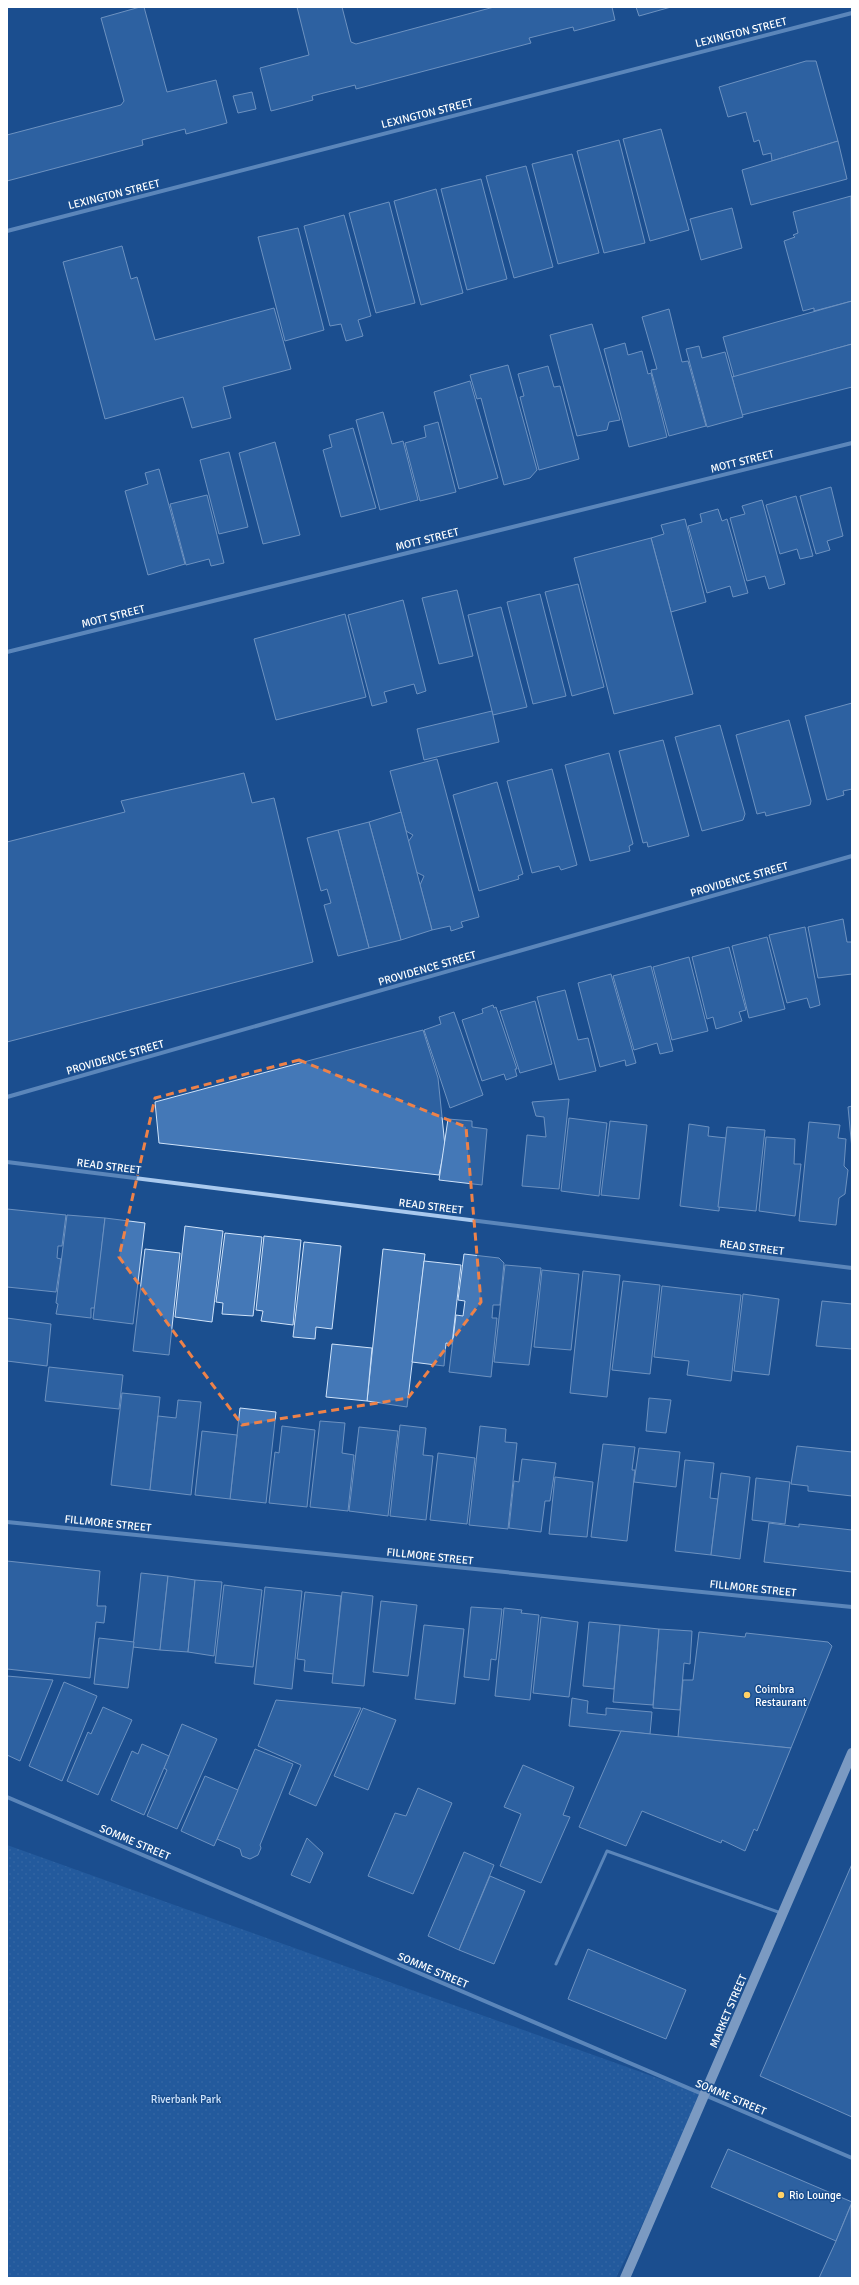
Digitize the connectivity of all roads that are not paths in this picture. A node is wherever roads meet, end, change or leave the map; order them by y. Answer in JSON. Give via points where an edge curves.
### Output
{"nodes":[{"id":1,"x":852,"y":13,"type":"edge"},
{"id":2,"x":7,"y":231,"type":"edge"},
{"id":3,"x":852,"y":443,"type":"edge"},
{"id":4,"x":7,"y":652,"type":"edge"},
{"id":5,"x":852,"y":856,"type":"edge"},
{"id":6,"x":7,"y":1097,"type":"edge"},
{"id":7,"x":7,"y":1162,"type":"edge"},
{"id":8,"x":852,"y":1268,"type":"edge"},
{"id":9,"x":7,"y":1522,"type":"edge"},
{"id":10,"x":852,"y":1608,"type":"edge"},
{"id":11,"x":852,"y":1752,"type":"edge"},
{"id":12,"x":7,"y":1797,"type":"edge"},
{"id":13,"x":783,"y":1914,"type":"junction"},
{"id":14,"x":556,"y":1964,"type":"dead end"},
{"id":15,"x":705,"y":2095,"type":"junction"},
{"id":16,"x":852,"y":2158,"type":"edge"},
{"id":17,"x":625,"y":2278,"type":"edge"}],
"edges":[{"from":1,"to":2,"type":"street","name":"LEXINGTON STREET"},
{"from":3,"to":4,"type":"street","name":"MOTT STREET"},
{"from":5,"to":6,"type":"street","name":"PROVIDENCE STREET"},
{"from":7,"to":8,"type":"street","name":"READ STREET"},
{"from":9,"to":10,"type":"street","name":"FILLMORE STREET"},
{"from":11,"to":13,"type":"main road","name":"MARKET STREET"},
{"from":12,"to":15,"type":"street","name":"SOMME STREET"},
{"from":13,"to":14,"type":"lane","via":[[607,1851]]},
{"from":13,"to":15,"type":"main road","name":"MARKET STREET"},
{"from":15,"to":16,"type":"street","name":"SOMME STREET"},
{"from":15,"to":17,"type":"main road","name":"MARKET STREET"}]}
